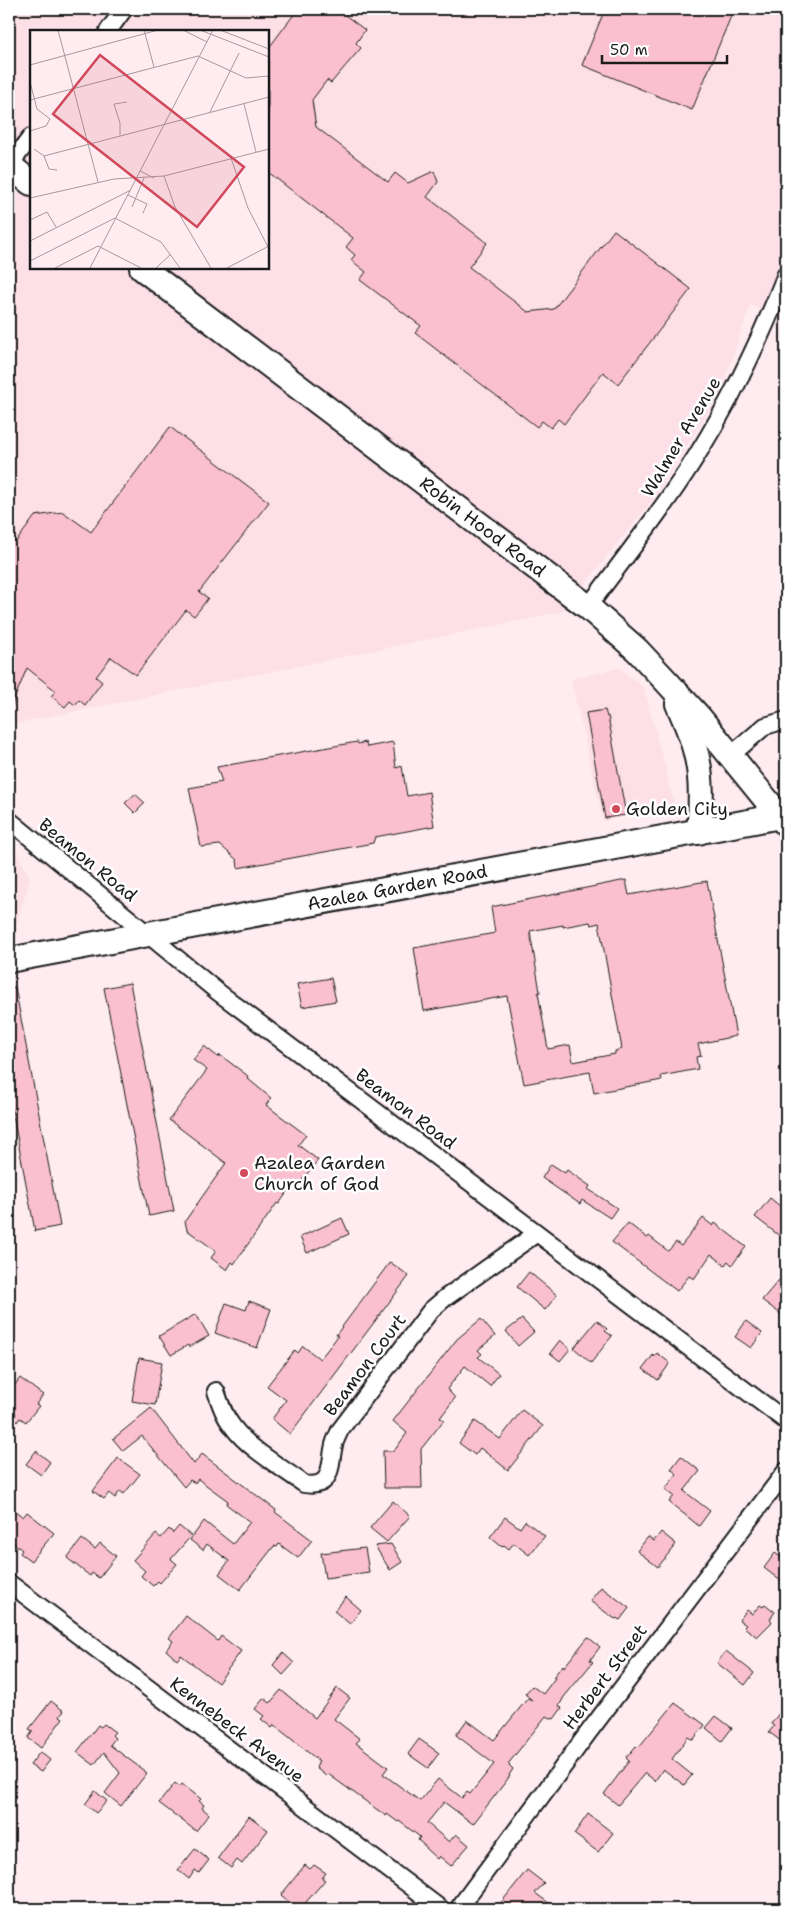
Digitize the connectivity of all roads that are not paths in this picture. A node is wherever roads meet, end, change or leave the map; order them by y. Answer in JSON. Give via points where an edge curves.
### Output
{"nodes":[{"id":1,"x":124,"y":9,"type":"edge"},
{"id":2,"x":109,"y":30,"type":"edge"},
{"id":3,"x":30,"y":138,"type":"edge"},
{"id":4,"x":9,"y":165,"type":"edge"},
{"id":5,"x":30,"y":182,"type":"edge"},
{"id":6,"x":143,"y":269,"type":"edge"},
{"id":7,"x":786,"y":274,"type":"edge"},
{"id":8,"x":588,"y":608,"type":"junction"},
{"id":9,"x":667,"y":682,"type":"junction"},
{"id":10,"x":786,"y":720,"type":"edge"},
{"id":11,"x":730,"y":756,"type":"junction"},
{"id":12,"x":784,"y":818,"type":"edge"},
{"id":13,"x":9,"y":820,"type":"edge"},
{"id":14,"x":699,"y":832,"type":"junction"},
{"id":15,"x":147,"y":934,"type":"junction"},
{"id":16,"x":9,"y":960,"type":"edge"},
{"id":17,"x":536,"y":1233,"type":"junction"},
{"id":18,"x":216,"y":1391,"type":"dead end"},
{"id":19,"x":786,"y":1421,"type":"edge"},
{"id":20,"x":786,"y":1471,"type":"edge"},
{"id":21,"x":9,"y":1583,"type":"edge"},
{"id":22,"x":441,"y":1909,"type":"edge"},
{"id":23,"x":458,"y":1909,"type":"edge"}],
"edges":[{"from":1,"to":2,"type":"street"},
{"from":3,"to":4,"type":"street"},
{"from":4,"to":5,"type":"main road"},
{"from":6,"to":8,"type":"main road","name":"Robin Hood Road"},
{"from":7,"to":8,"type":"street","name":"Walmer Avenue","via":[[735,387],[698,454]]},
{"from":8,"to":9,"type":"main road","name":"Robin Hood Road","via":[[638,650]]},
{"from":9,"to":11,"type":"main road","name":"Robin Hood Road"},
{"from":9,"to":14,"type":"main road","via":[[696,749],[702,802]]},
{"from":10,"to":11,"type":"street","via":[[765,726]]},
{"from":11,"to":12,"type":"main road","name":"Robin Hood Road"},
{"from":12,"to":14,"type":"main road","name":"Azalea Garden Road"},
{"from":13,"to":15,"type":"street","name":"Beamon Road"},
{"from":14,"to":15,"type":"main road","name":"Azalea Garden Road"},
{"from":15,"to":16,"type":"main road","name":"Azalea Garden Road"},
{"from":15,"to":17,"type":"street","name":"Beamon Road","via":[[218,992]]},
{"from":17,"to":18,"type":"street","name":"Beamon Court","via":[[430,1310],[340,1430],[334,1444],[330,1472],[321,1483],[304,1484],[246,1441],[222,1410]]},
{"from":17,"to":19,"type":"street","name":"Beamon Road"},
{"from":20,"to":23,"type":"street","name":"Herbert Street"},
{"from":21,"to":22,"type":"street","name":"Kennebeck Avenue"}]}
